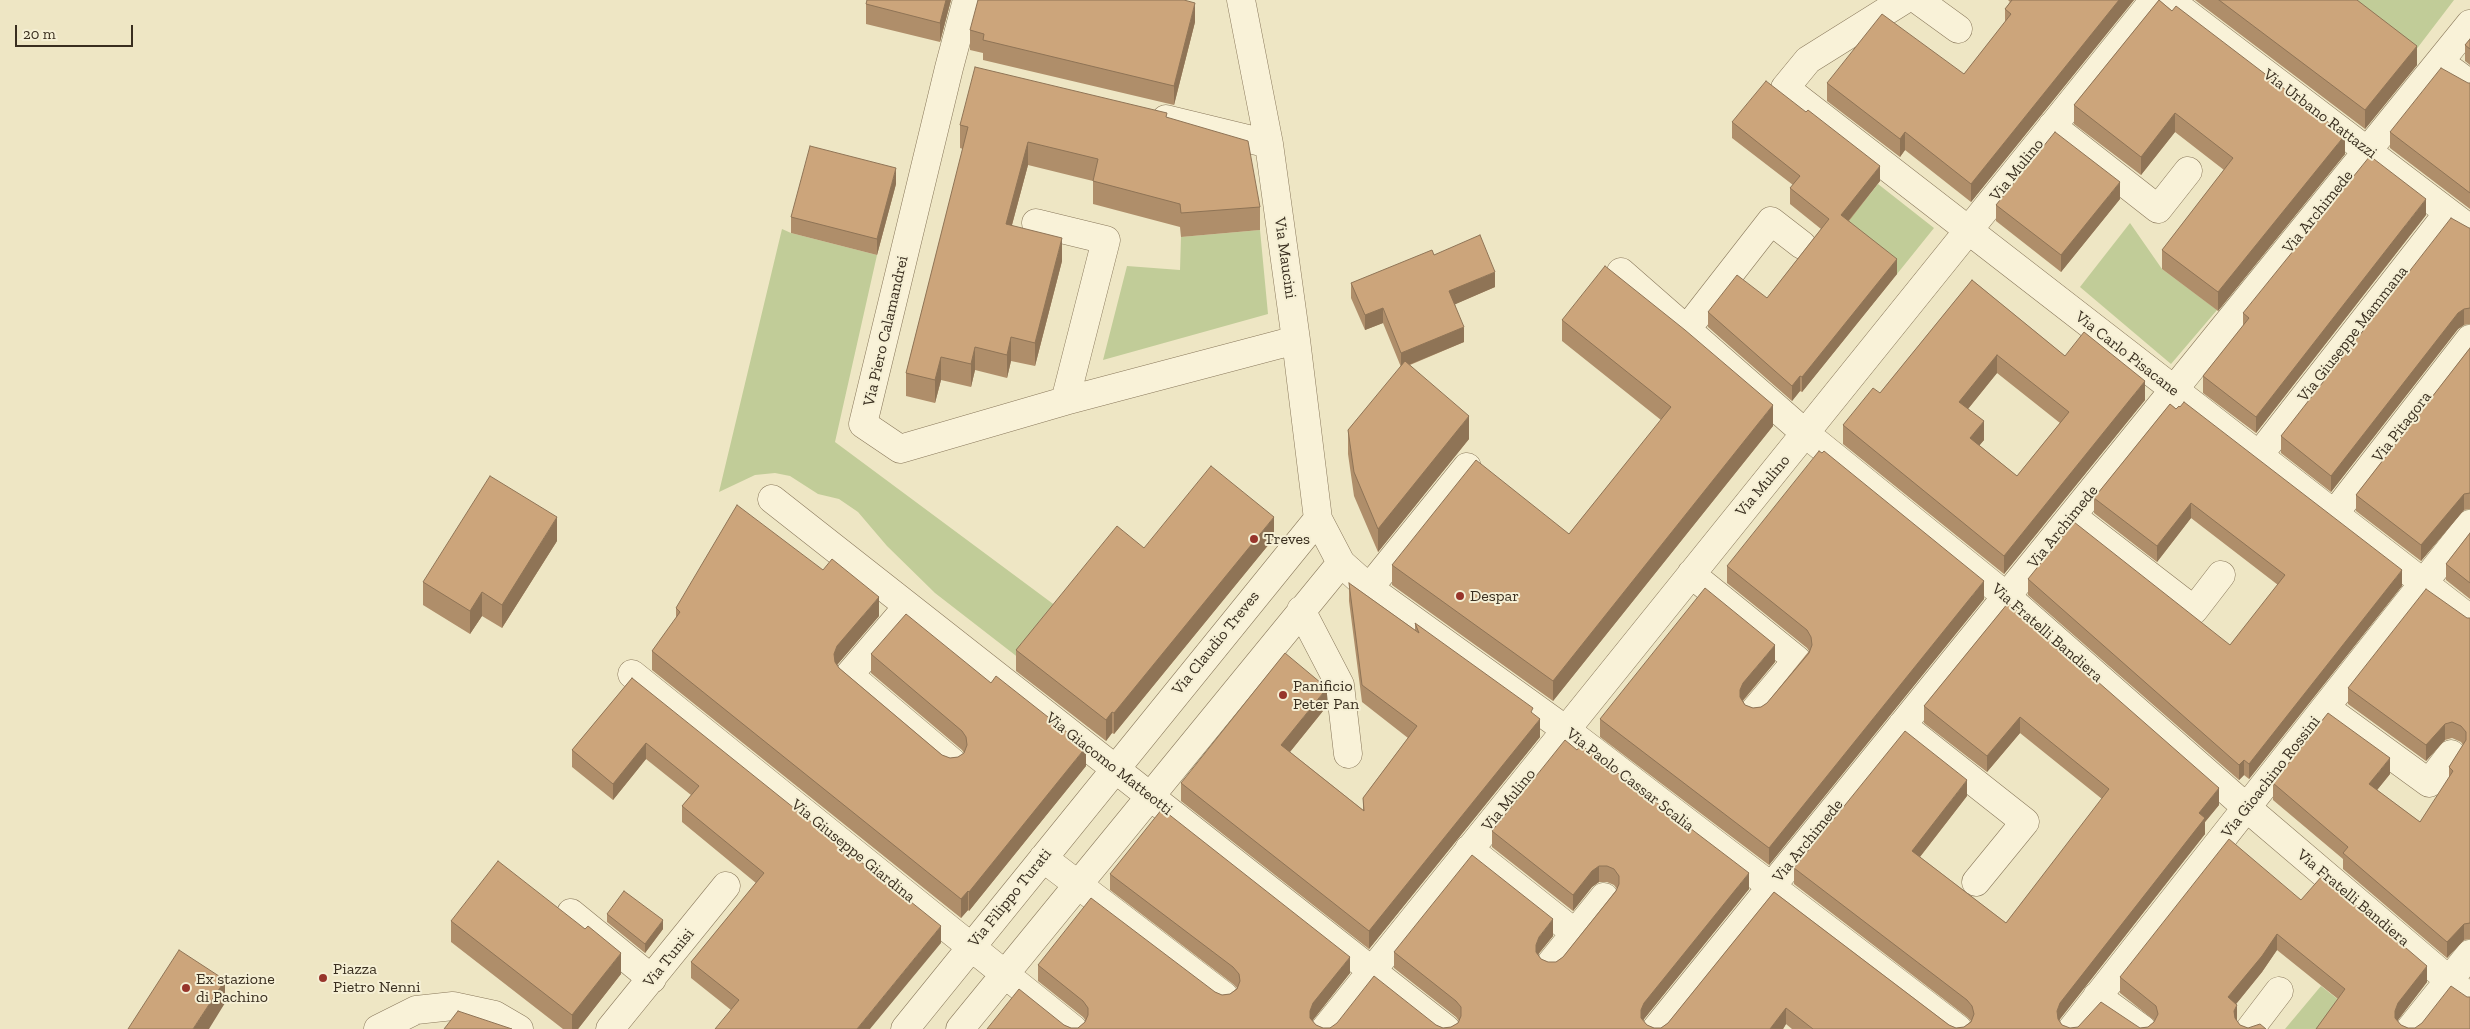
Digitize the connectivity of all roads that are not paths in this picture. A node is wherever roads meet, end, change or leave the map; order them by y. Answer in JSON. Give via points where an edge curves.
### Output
{"nodes":[{"id":1,"x":967,"y":0,"type":"edge"},
{"id":2,"x":1241,"y":0,"type":"edge"},
{"id":3,"x":1904,"y":0,"type":"edge"},
{"id":4,"x":1918,"y":0,"type":"edge"},
{"id":5,"x":2154,"y":0,"type":"edge"},
{"id":6,"x":2169,"y":0,"type":"edge"},
{"id":7,"x":2470,"y":24,"type":"edge"},
{"id":8,"x":1958,"y":29,"type":"dead end"},
{"id":9,"x":2440,"y":62,"type":"junction"},
{"id":10,"x":949,"y":68,"type":"junction"},
{"id":11,"x":978,"y":75,"type":"edge"},
{"id":12,"x":2470,"y":84,"type":"edge"},
{"id":13,"x":1143,"y":114,"type":"edge"},
{"id":14,"x":2052,"y":126,"type":"junction"},
{"id":15,"x":1269,"y":144,"type":"junction"},
{"id":16,"x":2368,"y":150,"type":"junction"},
{"id":17,"x":2188,"y":171,"type":"dead end"},
{"id":18,"x":2448,"y":213,"type":"junction"},
{"id":19,"x":1036,"y":223,"type":"dead end"},
{"id":20,"x":2470,"y":229,"type":"edge"},
{"id":21,"x":1968,"y":230,"type":"junction"},
{"id":22,"x":1802,"y":246,"type":"dead end"},
{"id":23,"x":1621,"y":272,"type":"dead end"},
{"id":24,"x":1686,"y":330,"type":"junction"},
{"id":25,"x":2470,"y":339,"type":"edge"},
{"id":26,"x":1296,"y":340,"type":"junction"},
{"id":27,"x":2174,"y":390,"type":"junction"},
{"id":28,"x":1065,"y":402,"type":"junction"},
{"id":29,"x":1806,"y":434,"type":"junction"},
{"id":30,"x":2259,"y":455,"type":"junction"},
{"id":31,"x":1467,"y":467,"type":"dead end"},
{"id":32,"x":772,"y":499,"type":"dead end"},
{"id":33,"x":2334,"y":514,"type":"junction"},
{"id":34,"x":2072,"y":516,"type":"junction"},
{"id":35,"x":1318,"y":519,"type":"junction"},
{"id":36,"x":2470,"y":524,"type":"edge"},
{"id":37,"x":1341,"y":562,"type":"junction"},
{"id":38,"x":1691,"y":574,"type":"junction"},
{"id":39,"x":2221,"y":575,"type":"dead end"},
{"id":40,"x":2423,"y":584,"type":"junction"},
{"id":41,"x":1369,"y":588,"type":"junction"},
{"id":42,"x":2006,"y":596,"type":"junction"},
{"id":43,"x":908,"y":606,"type":"junction"},
{"id":44,"x":1301,"y":610,"type":"junction"},
{"id":45,"x":2470,"y":619,"type":"edge"},
{"id":46,"x":632,"y":674,"type":"dead end"},
{"id":47,"x":2326,"y":708,"type":"junction"},
{"id":48,"x":1755,"y":710,"type":"edge"},
{"id":49,"x":1902,"y":725,"type":"junction"},
{"id":50,"x":1566,"y":730,"type":"junction"},
{"id":51,"x":1348,"y":754,"type":"dead end"},
{"id":52,"x":2451,"y":754,"type":"dead end"},
{"id":53,"x":952,"y":762,"type":"edge"},
{"id":54,"x":1115,"y":768,"type":"junction"},
{"id":55,"x":1150,"y":796,"type":"junction"},
{"id":56,"x":2247,"y":808,"type":"junction"},
{"id":57,"x":1469,"y":849,"type":"junction"},
{"id":58,"x":1043,"y":858,"type":"junction"},
{"id":59,"x":1976,"y":882,"type":"dead end"},
{"id":60,"x":1078,"y":884,"type":"junction"},
{"id":61,"x":726,"y":886,"type":"dead end"},
{"id":62,"x":1770,"y":888,"type":"junction"},
{"id":63,"x":1604,"y":897,"type":"dead end"},
{"id":64,"x":571,"y":913,"type":"dead end"},
{"id":65,"x":1575,"y":933,"type":"junction"},
{"id":66,"x":971,"y":947,"type":"junction"},
{"id":67,"x":2470,"y":954,"type":"edge"},
{"id":68,"x":1552,"y":963,"type":"edge"},
{"id":69,"x":1372,"y":970,"type":"junction"},
{"id":70,"x":1005,"y":974,"type":"junction"},
{"id":71,"x":652,"y":979,"type":"junction"},
{"id":72,"x":2449,"y":980,"type":"junction"},
{"id":73,"x":2279,"y":991,"type":"dead end"},
{"id":74,"x":1224,"y":996,"type":"edge"},
{"id":75,"x":2097,"y":996,"type":"junction"},
{"id":76,"x":2470,"y":998,"type":"edge"},
{"id":77,"x":387,"y":1024,"type":"edge"},
{"id":78,"x":519,"y":1029,"type":"edge"},
{"id":79,"x":610,"y":1029,"type":"edge"},
{"id":80,"x":905,"y":1029,"type":"edge"},
{"id":81,"x":960,"y":1029,"type":"edge"},
{"id":82,"x":1073,"y":1029,"type":"edge"},
{"id":83,"x":1325,"y":1029,"type":"edge"},
{"id":84,"x":1446,"y":1029,"type":"edge"},
{"id":85,"x":1656,"y":1029,"type":"edge"},
{"id":86,"x":1958,"y":1029,"type":"edge"},
{"id":87,"x":2072,"y":1029,"type":"edge"},
{"id":88,"x":2142,"y":1029,"type":"edge"},
{"id":89,"x":2250,"y":1029,"type":"edge"},
{"id":90,"x":2410,"y":1029,"type":"edge"}],
"edges":[{"from":1,"to":10,"type":"street","name":"Via Piero Calamandrei"},
{"from":2,"to":15,"type":"street","name":"Via Maucini"},
{"from":3,"to":21,"type":"street","name":"Via Carlo Pisacane","via":[[1808,60],[1785,88]]},
{"from":4,"to":8,"type":"street"},
{"from":5,"to":14,"type":"street","name":"Via Mulino"},
{"from":6,"to":16,"type":"street","name":"Via Urbano Rattazzi"},
{"from":7,"to":9,"type":"street","name":"Via Archimede"},
{"from":9,"to":12,"type":"street"},
{"from":9,"to":16,"type":"street","name":"Via Archimede"},
{"from":10,"to":11,"type":"street"},
{"from":10,"to":28,"type":"street","name":"Via Piero Calamandrei","via":[[863,424],[900,449]]},
{"from":13,"to":15,"type":"street"},
{"from":14,"to":17,"type":"street","via":[[2158,209]]},
{"from":14,"to":21,"type":"street","name":"Via Mulino"},
{"from":15,"to":26,"type":"street","name":"Via Maucini"},
{"from":16,"to":18,"type":"street","name":"Via Urbano Rattazzi"},
{"from":16,"to":27,"type":"street","name":"Via Archimede"},
{"from":18,"to":20,"type":"street","name":"Via Urbano Rattazzi"},
{"from":18,"to":30,"type":"street","name":"Via Giuseppe Mammana"},
{"from":19,"to":28,"type":"street","via":[[1106,240]]},
{"from":21,"to":27,"type":"street","name":"Via Carlo Pisacane"},
{"from":21,"to":29,"type":"street","name":"Via Mulino"},
{"from":22,"to":24,"type":"street","via":[[1771,221]]},
{"from":23,"to":24,"type":"street","name":"Via Fratelli Bandiera"},
{"from":24,"to":29,"type":"street","name":"Via Fratelli Bandiera"},
{"from":25,"to":33,"type":"street","name":"Via Pitagora"},
{"from":26,"to":28,"type":"street","name":"Via Piero Calamandrei"},
{"from":26,"to":35,"type":"street","name":"Via Maucini"},
{"from":27,"to":30,"type":"street","name":"Via Carlo Pisacane"},
{"from":27,"to":34,"type":"street","name":"Via Archimede"},
{"from":29,"to":38,"type":"street","name":"Via Mulino"},
{"from":29,"to":42,"type":"street","name":"Via Fratelli Bandiera"},
{"from":30,"to":33,"type":"street","name":"Via Carlo Pisacane"},
{"from":31,"to":41,"type":"street"},
{"from":32,"to":43,"type":"street","name":"Via Giacomo Matteotti"},
{"from":33,"to":40,"type":"street","name":"Via Carlo Pisacane"},
{"from":34,"to":39,"type":"street","via":[[2194,610]]},
{"from":34,"to":42,"type":"street","name":"Via Archimede"},
{"from":35,"to":37,"type":"street","name":"Via Paolo Cassar Scalia"},
{"from":35,"to":54,"type":"street","name":"Via Claudio Treves"},
{"from":36,"to":40,"type":"street","name":"Via Gioachino Rossini"},
{"from":37,"to":41,"type":"street","name":"Via Paolo Cassar Scalia"},
{"from":37,"to":44,"type":"street"},
{"from":38,"to":48,"type":"street","via":[[1797,660]]},
{"from":38,"to":50,"type":"street","name":"Via Mulino"},
{"from":40,"to":45,"type":"street","name":"Via Carlo Pisacane"},
{"from":40,"to":47,"type":"street","name":"Via Gioachino Rossini"},
{"from":41,"to":50,"type":"street","name":"Via Paolo Cassar Scalia"},
{"from":42,"to":49,"type":"street","name":"Via Archimede"},
{"from":42,"to":56,"type":"street","name":"Via Fratelli Bandiera"},
{"from":43,"to":53,"type":"street","via":[[849,675]]},
{"from":43,"to":54,"type":"street","name":"Via Giacomo Matteotti"},
{"from":44,"to":51,"type":"street","via":[[1340,685]]},
{"from":44,"to":55,"type":"street"},
{"from":46,"to":66,"type":"street","name":"Via Giuseppe Giardina"},
{"from":47,"to":52,"type":"street","via":[[2430,783]]},
{"from":47,"to":56,"type":"street","name":"Via Gioachino Rossini"},
{"from":49,"to":59,"type":"street","via":[[2025,822]]},
{"from":49,"to":62,"type":"street","name":"Via Archimede"},
{"from":50,"to":57,"type":"street","name":"Via Mulino"},
{"from":50,"to":62,"type":"street","name":"Via Paolo Cassar Scalia"},
{"from":54,"to":55,"type":"street","name":"Via Giacomo Matteotti"},
{"from":54,"to":58,"type":"street","name":"Via Filippo Turati"},
{"from":55,"to":60,"type":"street"},
{"from":55,"to":69,"type":"street","name":"Via Giacomo Matteotti"},
{"from":56,"to":72,"type":"street","name":"Via Fratelli Bandiera"},
{"from":56,"to":75,"type":"street","name":"Via Gioachino Rossini"},
{"from":57,"to":65,"type":"street"},
{"from":57,"to":69,"type":"street","name":"Via Mulino"},
{"from":58,"to":60,"type":"street"},
{"from":58,"to":66,"type":"street","name":"Via Filippo Turati"},
{"from":60,"to":70,"type":"street"},
{"from":60,"to":74,"type":"street"},
{"from":61,"to":71,"type":"street","name":"Via Tunisi"},
{"from":62,"to":85,"type":"street","name":"Via Archimede"},
{"from":62,"to":86,"type":"street","name":"Via Paolo Cassar Scalia"},
{"from":63,"to":65,"type":"street"},
{"from":64,"to":71,"type":"street"},
{"from":65,"to":68,"type":"street"},
{"from":66,"to":70,"type":"street","name":"Via Giuseppe Giardina"},
{"from":66,"to":80,"type":"street","name":"Via Filippo Turati"},
{"from":67,"to":72,"type":"street"},
{"from":69,"to":83,"type":"street","name":"Via Mulino"},
{"from":69,"to":84,"type":"street","name":"Via Giacomo Matteotti"},
{"from":70,"to":81,"type":"street"},
{"from":70,"to":82,"type":"street","name":"Via Giuseppe Giardina"},
{"from":71,"to":79,"type":"street","name":"Via Tunisi"},
{"from":72,"to":76,"type":"street","name":"Via Fratelli Bandiera"},
{"from":72,"to":90,"type":"street"},
{"from":73,"to":89,"type":"street"},
{"from":75,"to":87,"type":"street","name":"Via Gioachino Rossini"},
{"from":75,"to":88,"type":"street"},
{"from":77,"to":78,"type":"street","via":[[416,1010],[453,1006],[495,1014]]}]}
